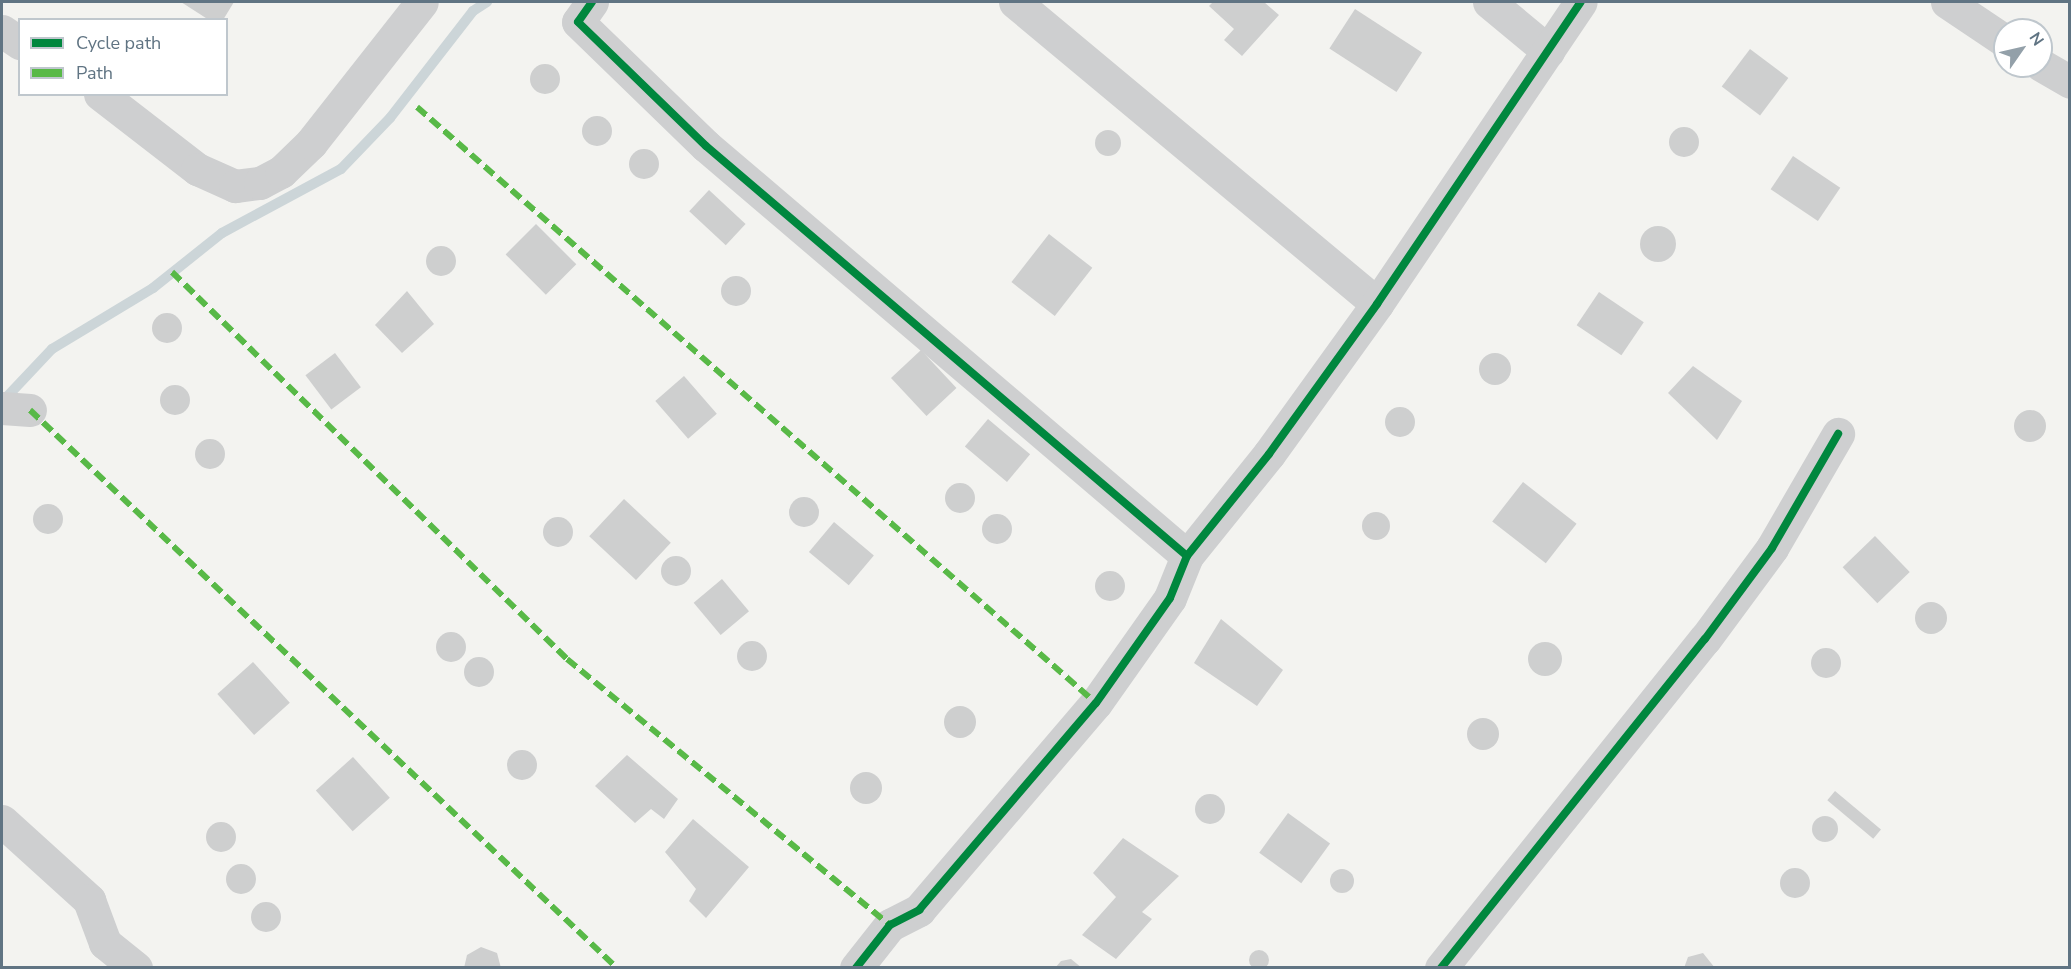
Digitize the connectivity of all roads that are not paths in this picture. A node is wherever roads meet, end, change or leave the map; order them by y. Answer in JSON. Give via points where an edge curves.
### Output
{"nodes":[{"id":1,"x":422,"y":2,"type":"edge"},
{"id":2,"x":592,"y":2,"type":"edge"},
{"id":3,"x":1015,"y":2,"type":"edge"},
{"id":4,"x":1489,"y":2,"type":"edge"},
{"id":5,"x":1581,"y":2,"type":"edge"},
{"id":6,"x":1947,"y":2,"type":"edge"},
{"id":7,"x":2,"y":31,"type":"edge"},
{"id":8,"x":1993,"y":33,"type":"edge"},
{"id":9,"x":18,"y":42,"type":"edge"},
{"id":10,"x":1548,"y":51,"type":"junction"},
{"id":11,"x":2053,"y":72,"type":"edge"},
{"id":12,"x":2070,"y":82,"type":"edge"},
{"id":13,"x":103,"y":96,"type":"edge"},
{"id":14,"x":1377,"y":304,"type":"junction"},
{"id":15,"x":1838,"y":434,"type":"dead end"},
{"id":16,"x":1187,"y":556,"type":"junction"},
{"id":17,"x":2,"y":821,"type":"edge"},
{"id":18,"x":136,"y":968,"type":"edge"},
{"id":19,"x":856,"y":968,"type":"edge"},
{"id":20,"x":1441,"y":968,"type":"edge"}],
"edges":[{"from":1,"to":13,"type":"street","via":[[311,143],[281,172],[260,183],[235,186],[198,169]]},
{"from":2,"to":16,"type":"street","via":[[578,22],[706,146]]},
{"from":3,"to":14,"type":"street"},
{"from":4,"to":10,"type":"street"},
{"from":5,"to":10,"type":"street"},
{"from":6,"to":8,"type":"street"},
{"from":7,"to":9,"type":"street"},
{"from":10,"to":14,"type":"street"},
{"from":11,"to":12,"type":"street"},
{"from":14,"to":16,"type":"street","via":[[1269,454]]},
{"from":15,"to":20,"type":"street","via":[[1772,548],[1705,639]]},
{"from":16,"to":19,"type":"street","via":[[1170,598],[1096,703],[919,910],[890,925]]},
{"from":17,"to":18,"type":"street","via":[[89,900],[105,943]]}]}
